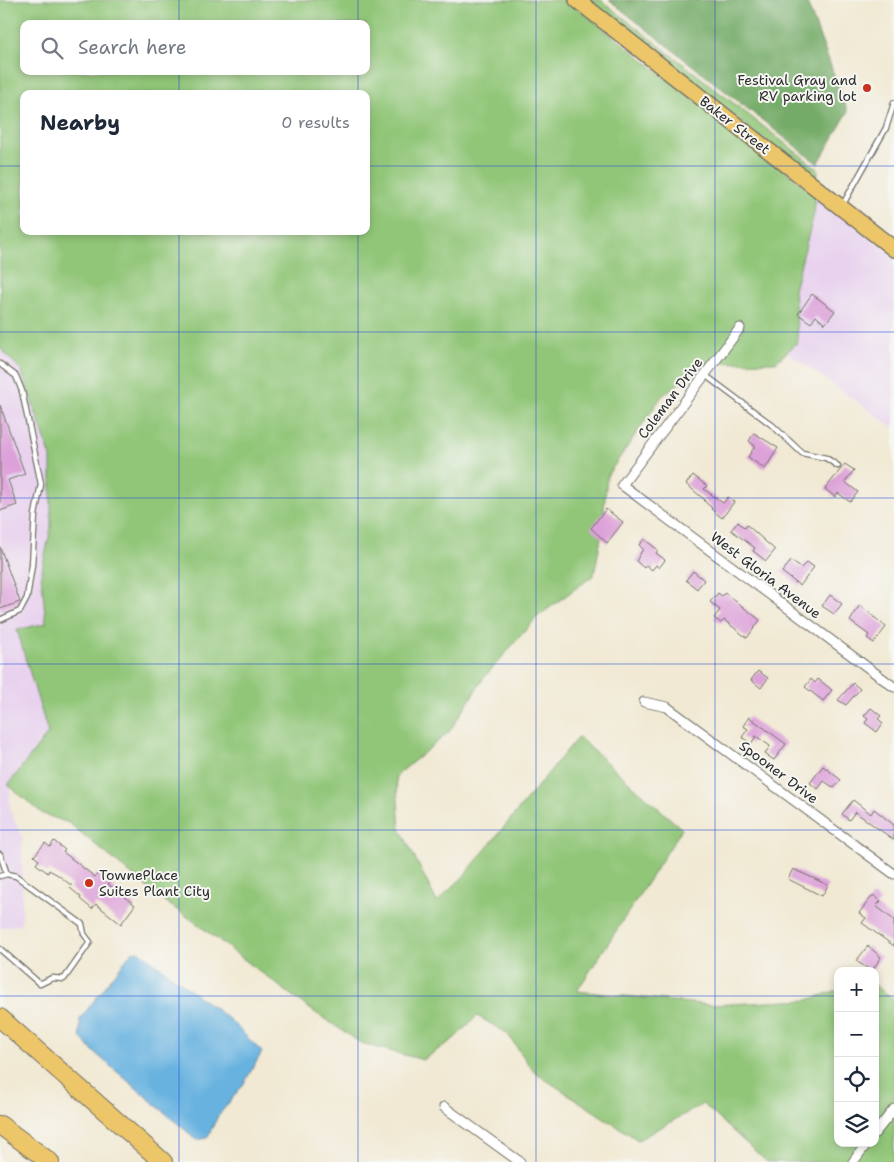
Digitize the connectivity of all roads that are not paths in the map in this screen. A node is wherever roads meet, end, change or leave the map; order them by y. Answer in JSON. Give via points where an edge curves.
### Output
{"nodes":[{"id":1,"x":577,"y":0,"type":"edge"},
{"id":2,"x":894,"y":103,"type":"edge"},
{"id":3,"x":841,"y":208,"type":"junction"},
{"id":4,"x":894,"y":250,"type":"edge"},
{"id":5,"x":740,"y":328,"type":"dead end"},
{"id":6,"x":0,"y":364,"type":"edge"},
{"id":7,"x":705,"y":375,"type":"junction"},
{"id":8,"x":838,"y":466,"type":"dead end"},
{"id":9,"x":622,"y":485,"type":"joint"},
{"id":10,"x":0,"y":620,"type":"edge"},
{"id":11,"x":894,"y":687,"type":"edge"},
{"id":12,"x":644,"y":702,"type":"dead end"},
{"id":13,"x":0,"y":854,"type":"edge"},
{"id":14,"x":7,"y":874,"type":"junction"},
{"id":15,"x":894,"y":874,"type":"edge"},
{"id":16,"x":0,"y":876,"type":"edge"},
{"id":17,"x":0,"y":949,"type":"edge"},
{"id":18,"x":0,"y":1006,"type":"edge"},
{"id":19,"x":0,"y":1018,"type":"edge"},
{"id":20,"x":54,"y":1067,"type":"junction"},
{"id":21,"x":444,"y":1107,"type":"dead end"},
{"id":22,"x":894,"y":1109,"type":"edge"},
{"id":23,"x":0,"y":1125,"type":"edge"},
{"id":24,"x":879,"y":1128,"type":"edge"},
{"id":25,"x":864,"y":1147,"type":"edge"},
{"id":26,"x":50,"y":1162,"type":"edge"},
{"id":27,"x":163,"y":1162,"type":"edge"},
{"id":28,"x":520,"y":1162,"type":"edge"},
{"id":29,"x":853,"y":1162,"type":"edge"}],
"edges":[{"from":1,"to":3,"type":"main road","name":"Baker Street"},
{"from":2,"to":3,"type":"lane","via":[[886,128]]},
{"from":3,"to":4,"type":"main road","name":"Baker Street"},
{"from":5,"to":7,"type":"street","name":"Coleman Drive"},
{"from":6,"to":10,"type":"lane","via":[[16,376],[22,391],[41,484],[28,598],[20,611]]},
{"from":7,"to":8,"type":"lane","via":[[772,425],[802,453],[826,458]]},
{"from":7,"to":9,"type":"street","name":"Coleman Drive"},
{"from":9,"to":11,"type":"street","name":"West Gloria Avenue"},
{"from":12,"to":15,"type":"street","name":"Spooner Drive","via":[[667,707]]},
{"from":13,"to":14,"type":"lane"},
{"from":14,"to":16,"type":"lane"},
{"from":14,"to":17,"type":"lane","via":[[16,876],[82,924],[90,942],[64,979],[52,978],[40,984]]},
{"from":18,"to":20,"type":"highway"},
{"from":19,"to":20,"type":"highway"},
{"from":20,"to":27,"type":"highway"},
{"from":21,"to":28,"type":"street"},
{"from":22,"to":24,"type":"street"},
{"from":23,"to":26,"type":"highway"},
{"from":25,"to":29,"type":"street"}]}
